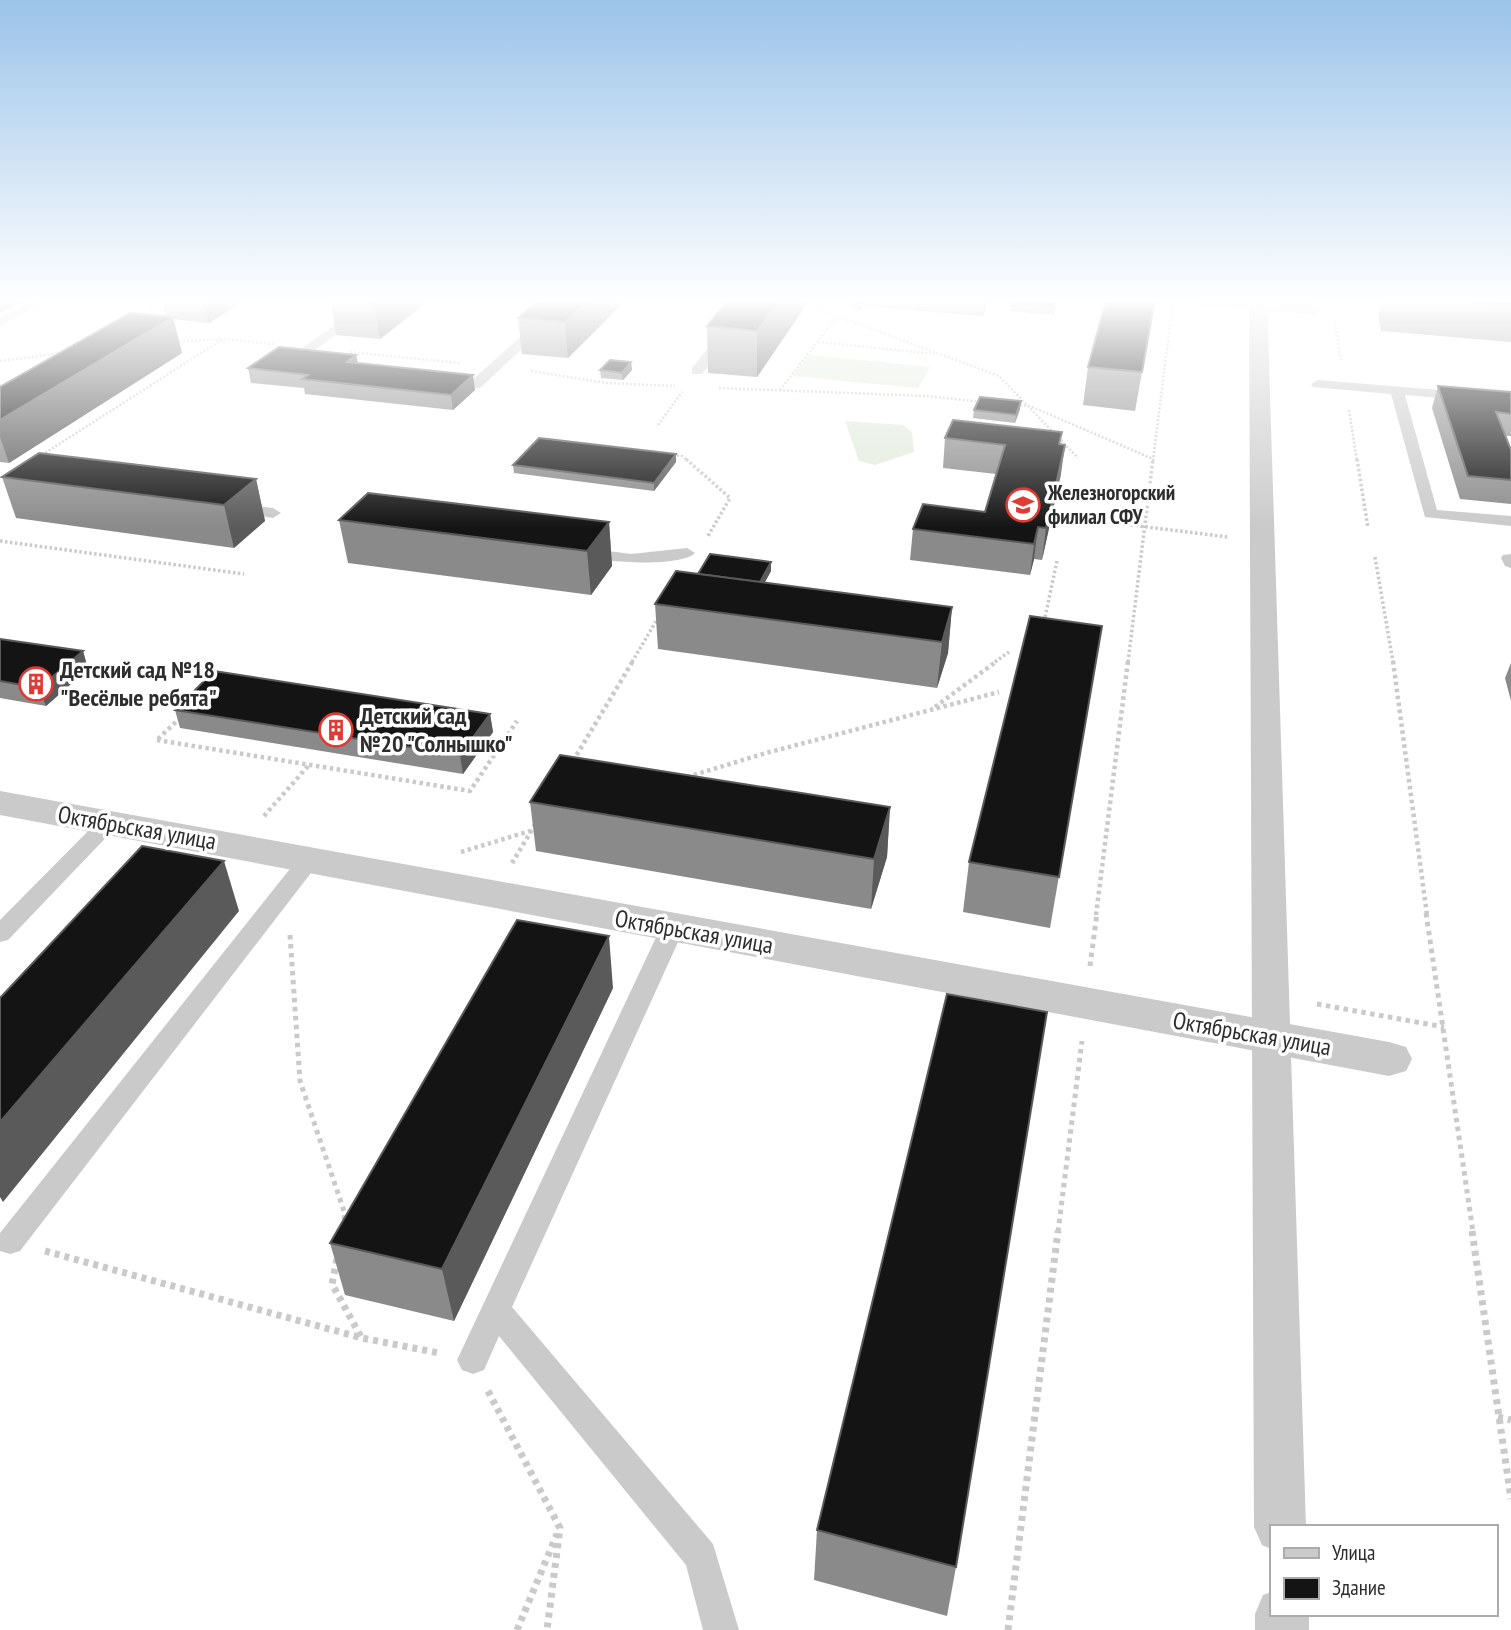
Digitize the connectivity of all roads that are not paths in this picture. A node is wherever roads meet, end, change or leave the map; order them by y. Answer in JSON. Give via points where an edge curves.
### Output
{"nodes":[{"id":1,"x":485,"y":376,"type":"edge"},
{"id":2,"x":1259,"y":376,"type":"edge"},
{"id":3,"x":1318,"y":384,"type":"dead end"},
{"id":4,"x":475,"y":385,"type":"edge"},
{"id":5,"x":1397,"y":390,"type":"junction"},
{"id":6,"x":1511,"y":400,"type":"edge"},
{"id":7,"x":219,"y":506,"type":"edge"},
{"id":8,"x":273,"y":513,"type":"dead end"},
{"id":9,"x":1511,"y":521,"type":"edge"},
{"id":10,"x":563,"y":551,"type":"edge"},
{"id":11,"x":687,"y":553,"type":"dead end"},
{"id":12,"x":0,"y":803,"type":"edge"},
{"id":13,"x":109,"y":822,"type":"junction"},
{"id":14,"x":297,"y":875,"type":"junction"},
{"id":15,"x":672,"y":929,"type":"junction"},
{"id":16,"x":0,"y":934,"type":"edge"},
{"id":17,"x":1271,"y":1038,"type":"junction"},
{"id":18,"x":1389,"y":1059,"type":"dead end"},
{"id":19,"x":10,"y":1242,"type":"road end"},
{"id":20,"x":496,"y":1310,"type":"junction"},
{"id":21,"x":472,"y":1360,"type":"road end"},
{"id":22,"x":1280,"y":1525,"type":"edge"},
{"id":23,"x":721,"y":1630,"type":"edge"}],
"edges":[{"from":1,"to":4,"type":"lane"},
{"from":2,"to":17,"type":"street"},
{"from":3,"to":5,"type":"lane"},
{"from":5,"to":6,"type":"lane"},
{"from":5,"to":9,"type":"lane","via":[[1430,514]]},
{"from":7,"to":8,"type":"lane"},
{"from":10,"to":11,"type":"lane","via":[[631,559]]},
{"from":12,"to":13,"type":"street","name":"Октябрьская улица"},
{"from":13,"to":14,"type":"street","name":"Октябрьская улица"},
{"from":13,"to":16,"type":"lane"},
{"from":14,"to":15,"type":"street","name":"Октябрьская улица"},
{"from":14,"to":19,"type":"lane"},
{"from":15,"to":17,"type":"street","name":"Октябрьская улица"},
{"from":15,"to":20,"type":"lane"},
{"from":17,"to":18,"type":"street","name":"Октябрьская улица"},
{"from":17,"to":22,"type":"street"},
{"from":20,"to":21,"type":"lane"},
{"from":20,"to":23,"type":"lane","via":[[701,1556]]}]}
